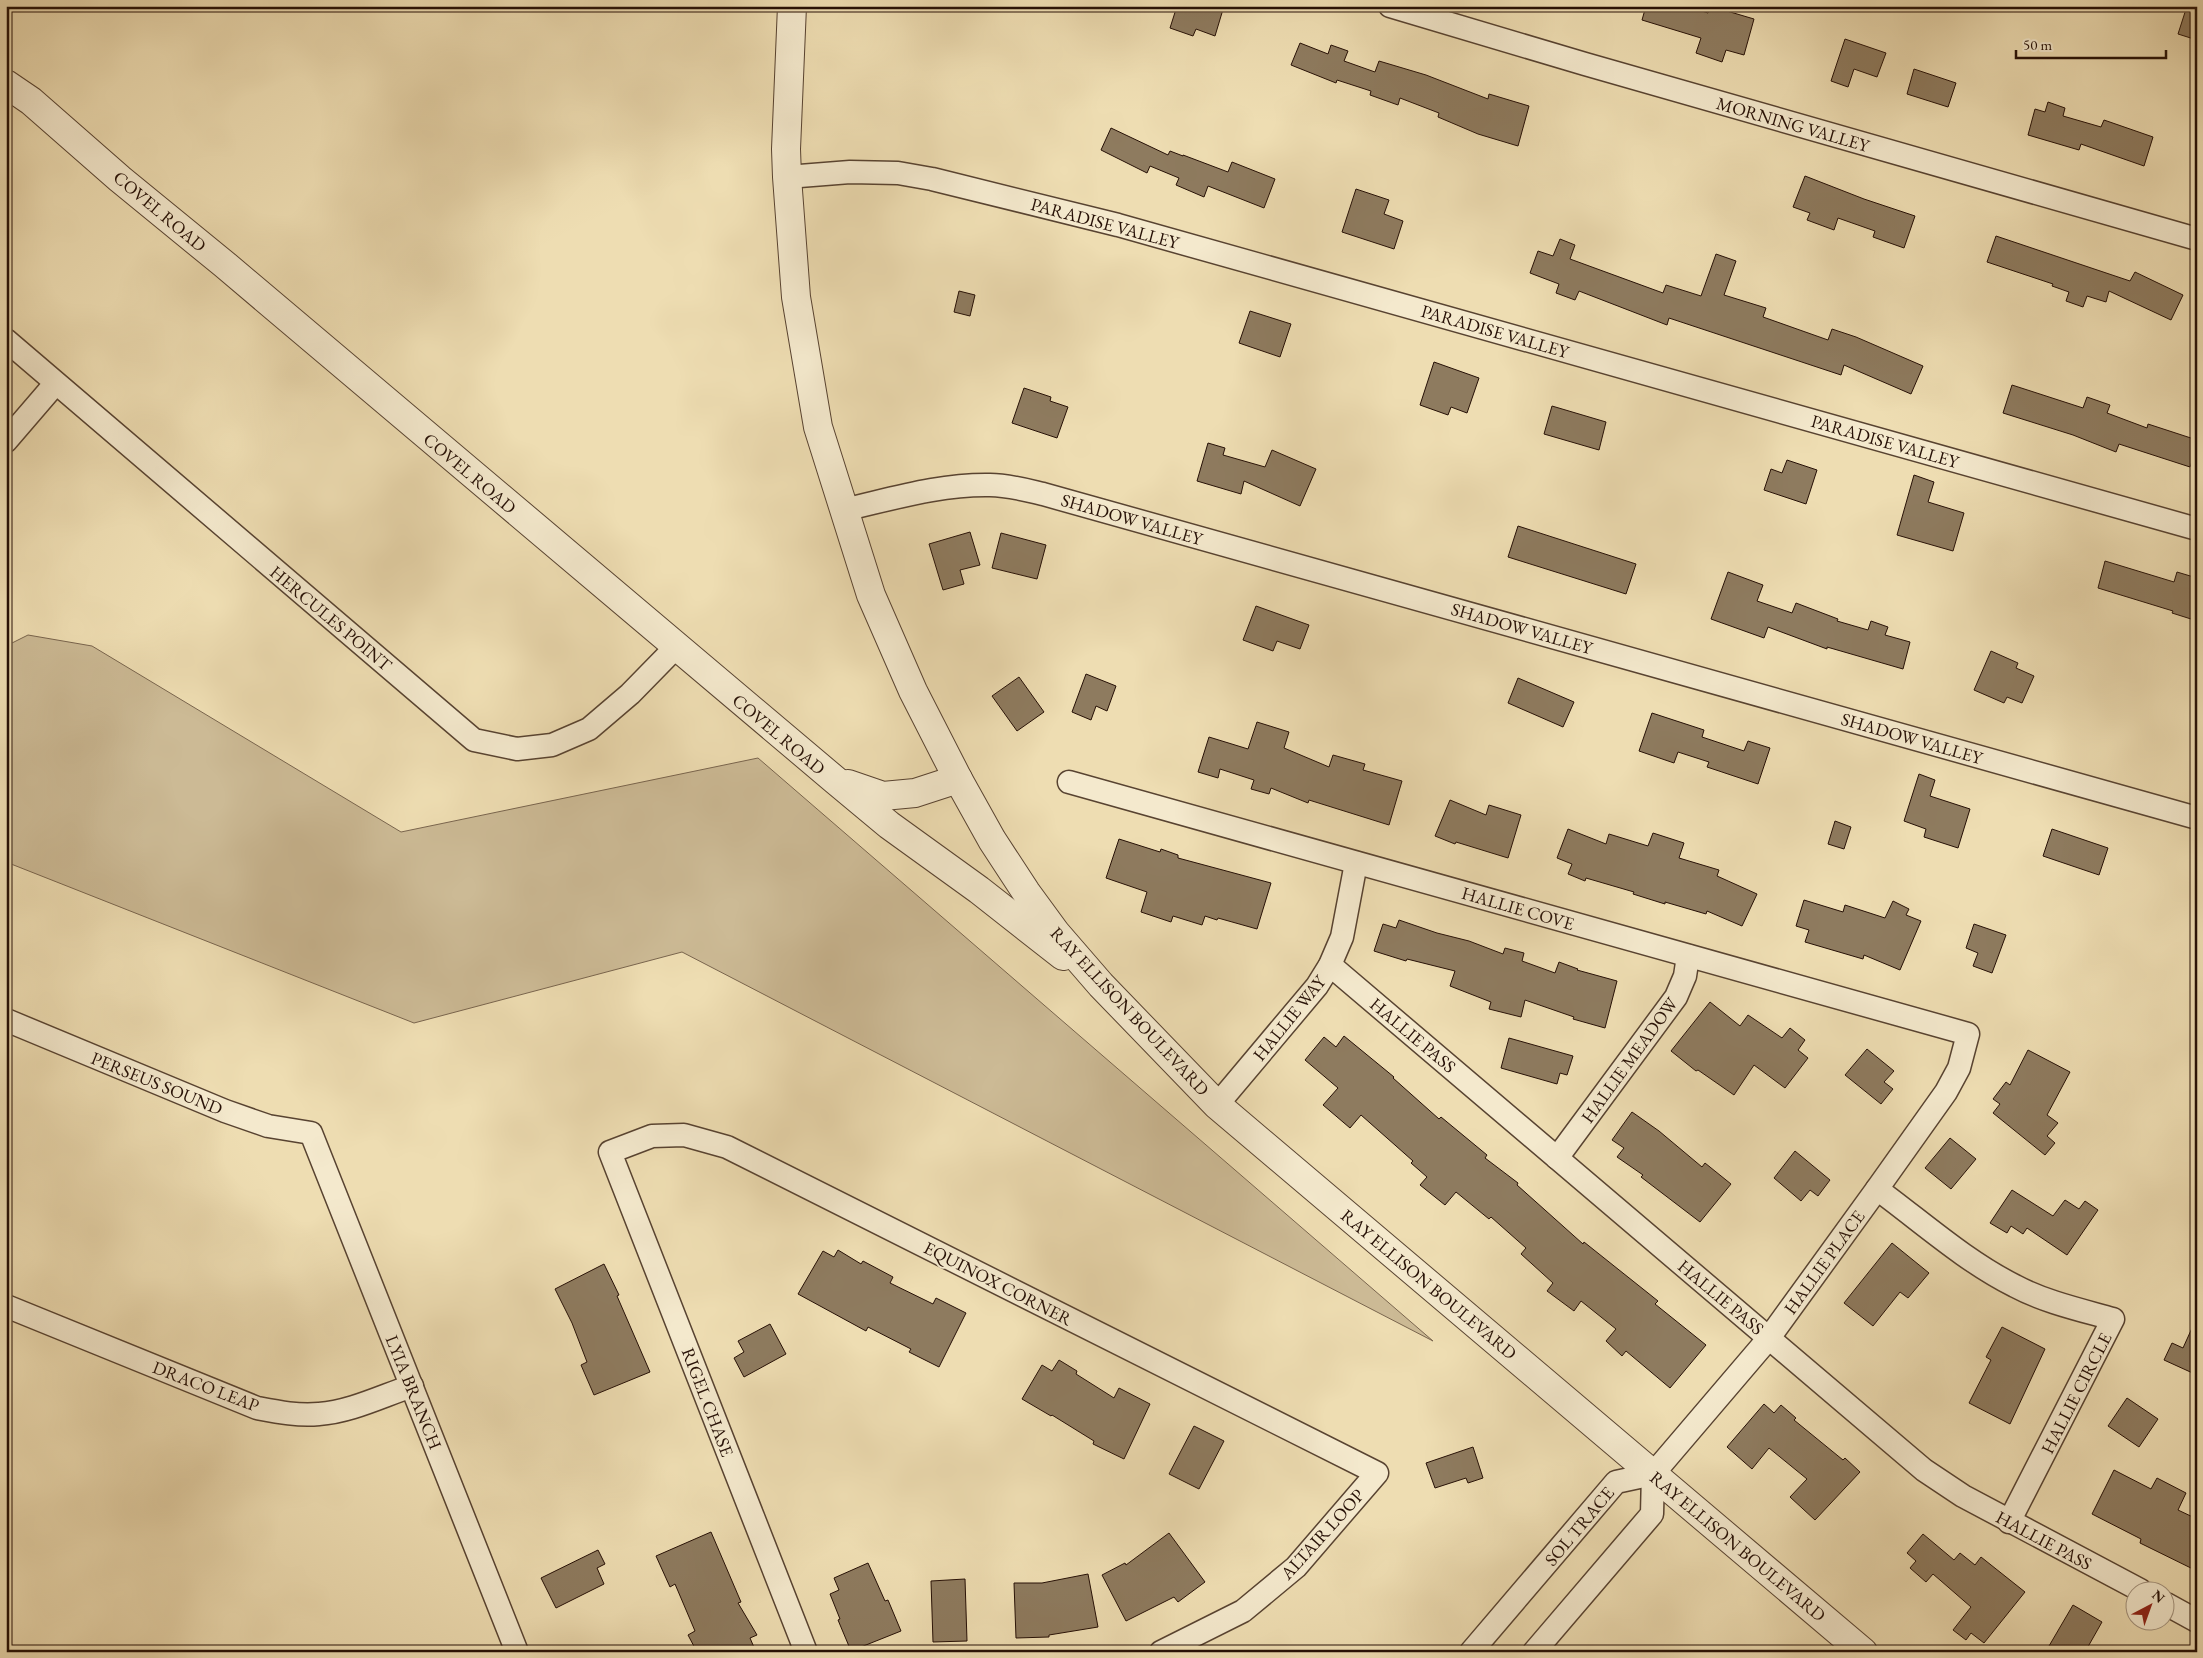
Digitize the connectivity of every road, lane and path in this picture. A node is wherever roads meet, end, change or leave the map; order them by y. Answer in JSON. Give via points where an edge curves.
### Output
{"nodes":[{"id":1,"x":792,"y":6,"type":"edge"},
{"id":2,"x":1390,"y":6,"type":"edge"},
{"id":3,"x":6,"y":84,"type":"edge"},
{"id":4,"x":787,"y":177,"type":"junction"},
{"id":5,"x":2197,"y":239,"type":"edge"},
{"id":6,"x":6,"y":340,"type":"edge"},
{"id":7,"x":55,"y":384,"type":"junction"},
{"id":8,"x":6,"y":441,"type":"edge"},
{"id":9,"x":843,"y":510,"type":"junction"},
{"id":10,"x":2197,"y":528,"type":"edge"},
{"id":11,"x":676,"y":647,"type":"junction"},
{"id":12,"x":835,"y":780,"type":"junction"},
{"id":13,"x":958,"y":780,"type":"junction"},
{"id":14,"x":1069,"y":782,"type":"dead end"},
{"id":15,"x":2197,"y":818,"type":"edge"},
{"id":16,"x":1356,"y":863,"type":"junction"},
{"id":17,"x":1688,"y":956,"type":"junction"},
{"id":18,"x":1330,"y":964,"type":"junction"},
{"id":19,"x":1101,"y":985,"type":"junction"},
{"id":20,"x":6,"y":1020,"type":"edge"},
{"id":21,"x":1968,"y":1034,"type":"joint"},
{"id":22,"x":1217,"y":1105,"type":"junction"},
{"id":23,"x":311,"y":1133,"type":"joint"},
{"id":24,"x":610,"y":1152,"type":"joint"},
{"id":25,"x":1557,"y":1158,"type":"junction"},
{"id":26,"x":1877,"y":1189,"type":"junction"},
{"id":27,"x":6,"y":1306,"type":"edge"},
{"id":28,"x":1769,"y":1338,"type":"junction"},
{"id":29,"x":412,"y":1386,"type":"junction"},
{"id":30,"x":1377,"y":1473,"type":"joint"},
{"id":31,"x":1653,"y":1474,"type":"junction"},
{"id":32,"x":2009,"y":1522,"type":"junction"},
{"id":33,"x":2126,"y":1583,"type":"edge"},
{"id":34,"x":2176,"y":1609,"type":"edge"},
{"id":35,"x":2197,"y":1621,"type":"edge"},
{"id":36,"x":1191,"y":1646,"type":"edge"},
{"id":37,"x":517,"y":1652,"type":"edge"},
{"id":38,"x":806,"y":1652,"type":"edge"},
{"id":39,"x":1161,"y":1652,"type":"edge"},
{"id":40,"x":1471,"y":1652,"type":"edge"},
{"id":41,"x":1534,"y":1652,"type":"edge"},
{"id":42,"x":1863,"y":1652,"type":"edge"}],
"edges":[{"from":1,"to":4,"type":"street","name":"RAY ELLISON BOULEVARD"},
{"from":2,"to":5,"type":"street","name":"MORNING VALLEY"},
{"from":3,"to":11,"type":"street","name":"COVEL ROAD","via":[[31,101]]},
{"from":4,"to":9,"type":"street","name":"RAY ELLISON BOULEVARD","via":[[796,298],[818,427]]},
{"from":4,"to":10,"type":"street","name":"PARADISE VALLEY","via":[[850,172],[898,173],[997,195],[1128,228]]},
{"from":6,"to":7,"type":"street","name":"HERCULES POINT"},
{"from":7,"to":8,"type":"street"},
{"from":7,"to":11,"type":"street","name":"HERCULES POINT","via":[[474,740],[517,749],[552,745],[589,729],[630,694]]},
{"from":9,"to":13,"type":"street","name":"RAY ELLISON BOULEVARD","via":[[871,595],[913,692]]},
{"from":9,"to":15,"type":"street","name":"SHADOW VALLEY","via":[[928,490],[960,486],[992,485],[1043,494]]},
{"from":11,"to":12,"type":"street","name":"COVEL ROAD"},
{"from":12,"to":13,"type":"street","name":"COVEL ROAD","via":[[883,796],[915,793]]},
{"from":12,"to":19,"type":"street","via":[[889,825]]},
{"from":13,"to":19,"type":"street","name":"RAY ELLISON BOULEVARD","via":[[1026,892]]},
{"from":14,"to":16,"type":"street","name":"HALLIE COVE"},
{"from":16,"to":17,"type":"street","name":"HALLIE COVE"},
{"from":16,"to":18,"type":"street","name":"HALLIE WAY","via":[[1342,937]]},
{"from":17,"to":21,"type":"street","name":"HALLIE COVE"},
{"from":17,"to":25,"type":"street","name":"HALLIE MEADOW","via":[[1676,997]]},
{"from":18,"to":22,"type":"street","name":"HALLIE WAY","via":[[1317,986]]},
{"from":18,"to":25,"type":"street","name":"HALLIE PASS"},
{"from":19,"to":22,"type":"street","name":"RAY ELLISON BOULEVARD"},
{"from":20,"to":23,"type":"street","name":"PERSEUS SOUND","via":[[225,1111],[268,1126]]},
{"from":21,"to":26,"type":"street","name":"HALLIE PLACE","via":[[1959,1068],[1946,1092]]},
{"from":22,"to":31,"type":"street","name":"RAY ELLISON BOULEVARD"},
{"from":23,"to":29,"type":"street","name":"LYIA BRANCH"},
{"from":24,"to":30,"type":"street","name":"EQUINOX CORNER","via":[[652,1136],[684,1135],[727,1148]]},
{"from":24,"to":38,"type":"street","name":"RIGEL CHASE"},
{"from":25,"to":28,"type":"street","name":"HALLIE PASS"},
{"from":26,"to":28,"type":"street","name":"HALLIE PLACE"},
{"from":26,"to":32,"type":"street","name":"HALLIE CIRCLE","via":[[1980,1266],[2016,1287],[2113,1319]]},
{"from":27,"to":29,"type":"street","name":"DRACO LEAP","via":[[257,1408],[288,1414],[320,1414],[349,1408]]},
{"from":28,"to":31,"type":"street","name":"HALLIE PLACE"},
{"from":28,"to":32,"type":"street","name":"HALLIE PASS","via":[[1924,1470]]},
{"from":29,"to":37,"type":"street","name":"LYIA BRANCH"},
{"from":30,"to":36,"type":"street","name":"ALTAIR LOOP","via":[[1296,1567],[1243,1611]]},
{"from":31,"to":40,"type":"street","name":"SOL TRACE","via":[[1616,1482]]},
{"from":31,"to":41,"type":"street","via":[[1652,1514]]},
{"from":31,"to":42,"type":"street","name":"RAY ELLISON BOULEVARD"},
{"from":32,"to":33,"type":"street","name":"HALLIE PASS"},
{"from":34,"to":35,"type":"street"},
{"from":36,"to":39,"type":"street","name":"ALTAIR LOOP"}]}
